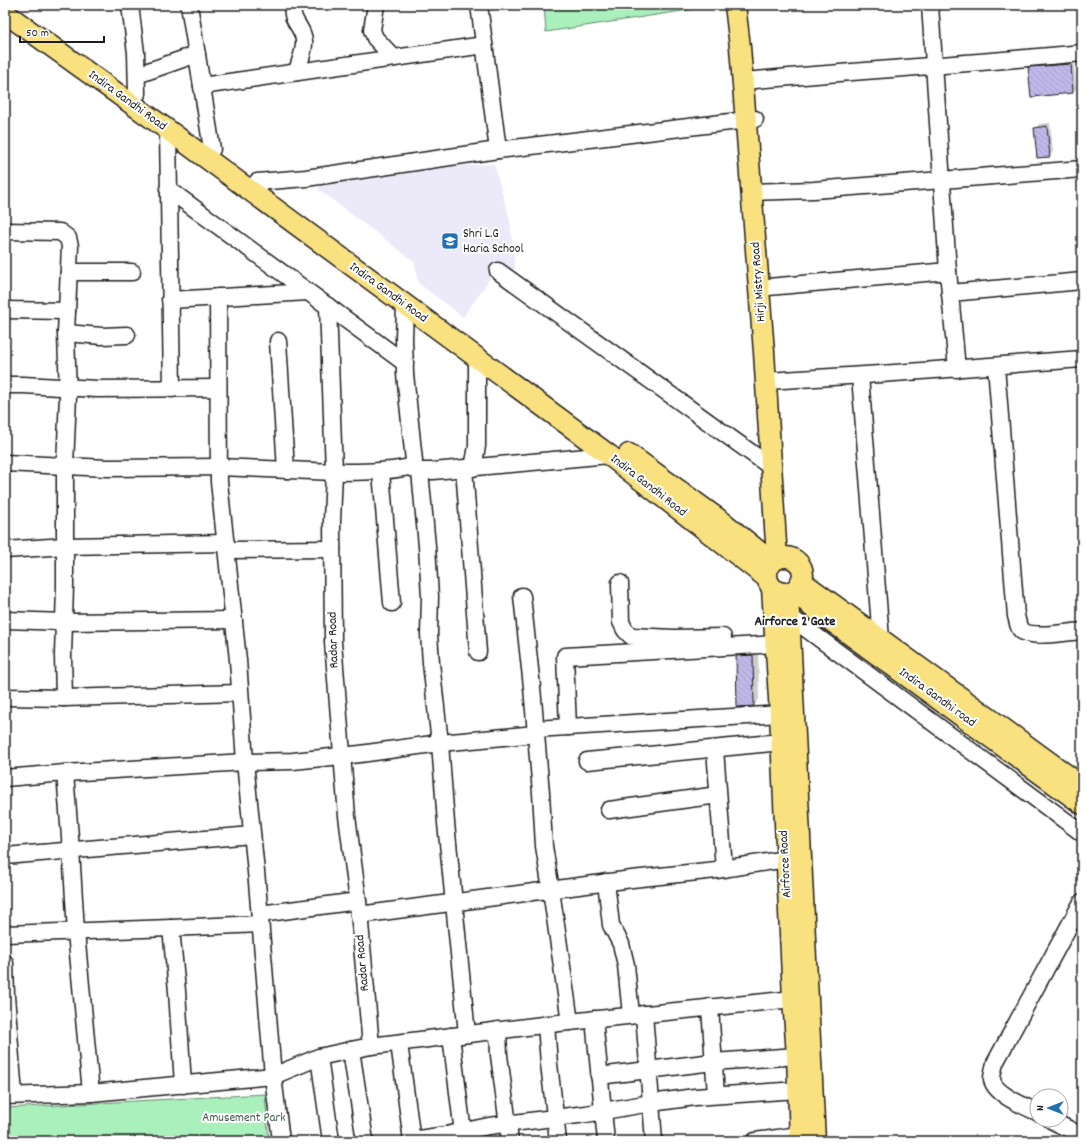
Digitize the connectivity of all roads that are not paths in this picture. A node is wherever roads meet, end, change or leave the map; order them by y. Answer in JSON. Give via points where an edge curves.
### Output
{"nodes":[{"id":1,"x":16,"y":5,"type":"edge"},
{"id":2,"x":130,"y":5,"type":"edge"},
{"id":3,"x":189,"y":5,"type":"edge"},
{"id":4,"x":294,"y":5,"type":"edge"},
{"id":5,"x":376,"y":5,"type":"edge"},
{"id":6,"x":479,"y":5,"type":"edge"},
{"id":7,"x":736,"y":5,"type":"edge"},
{"id":8,"x":745,"y":5,"type":"edge"},
{"id":9,"x":930,"y":5,"type":"edge"},
{"id":10,"x":5,"y":13,"type":"edge"},
{"id":11,"x":484,"y":45,"type":"junction"},
{"id":12,"x":1082,"y":53,"type":"edge"},
{"id":13,"x":197,"y":54,"type":"junction"},
{"id":14,"x":394,"y":58,"type":"junction"},
{"id":15,"x":934,"y":66,"type":"junction"},
{"id":16,"x":297,"y":72,"type":"junction"},
{"id":17,"x":748,"y":81,"type":"junction"},
{"id":18,"x":202,"y":86,"type":"junction"},
{"id":19,"x":137,"y":92,"type":"junction"},
{"id":20,"x":751,"y":120,"type":"junction"},
{"id":21,"x":168,"y":130,"type":"junction"},
{"id":22,"x":498,"y":150,"type":"junction"},
{"id":23,"x":214,"y":157,"type":"junction"},
{"id":24,"x":1082,"y":169,"type":"edge"},
{"id":25,"x":943,"y":180,"type":"junction"},
{"id":26,"x":253,"y":187,"type":"junction"},
{"id":27,"x":168,"y":189,"type":"junction"},
{"id":28,"x":756,"y":192,"type":"junction"},
{"id":29,"x":5,"y":232,"type":"edge"},
{"id":30,"x":498,"y":271,"type":"dead end"},
{"id":31,"x":948,"y":271,"type":"junction"},
{"id":32,"x":69,"y":272,"type":"junction"},
{"id":33,"x":132,"y":272,"type":"dead end"},
{"id":34,"x":1082,"y":281,"type":"edge"},
{"id":35,"x":768,"y":287,"type":"junction"},
{"id":36,"x":308,"y":292,"type":"junction"},
{"id":37,"x":950,"y":293,"type":"junction"},
{"id":38,"x":218,"y":297,"type":"junction"},
{"id":39,"x":170,"y":300,"type":"junction"},
{"id":40,"x":328,"y":306,"type":"junction"},
{"id":41,"x":406,"y":306,"type":"junction"},
{"id":42,"x":5,"y":310,"type":"edge"},
{"id":43,"x":67,"y":311,"type":"junction"},
{"id":44,"x":66,"y":333,"type":"junction"},
{"id":45,"x":127,"y":335,"type":"dead end"},
{"id":46,"x":278,"y":341,"type":"dead end"},
{"id":47,"x":477,"y":358,"type":"junction"},
{"id":48,"x":1082,"y":359,"type":"edge"},
{"id":49,"x":405,"y":363,"type":"junction"},
{"id":50,"x":996,"y":366,"type":"junction"},
{"id":51,"x":957,"y":369,"type":"junction"},
{"id":52,"x":860,"y":376,"type":"junction"},
{"id":53,"x":771,"y":381,"type":"junction"},
{"id":54,"x":5,"y":385,"type":"edge"},
{"id":55,"x":68,"y":388,"type":"junction"},
{"id":56,"x":218,"y":388,"type":"junction"},
{"id":57,"x":172,"y":389,"type":"junction"},
{"id":58,"x":609,"y":456,"type":"junction"},
{"id":59,"x":5,"y":463,"type":"edge"},
{"id":60,"x":66,"y":465,"type":"junction"},
{"id":61,"x":219,"y":467,"type":"junction"},
{"id":62,"x":771,"y":467,"type":"junction"},
{"id":63,"x":468,"y":468,"type":"junction"},
{"id":64,"x":415,"y":469,"type":"junction"},
{"id":65,"x":286,"y":470,"type":"junction"},
{"id":66,"x":334,"y":472,"type":"junction"},
{"id":67,"x":381,"y":472,"type":"junction"},
{"id":68,"x":66,"y":546,"type":"junction"},
{"id":69,"x":226,"y":547,"type":"junction"},
{"id":70,"x":332,"y":549,"type":"junction"},
{"id":71,"x":5,"y":550,"type":"edge"},
{"id":72,"x":782,"y":576,"type":"junction"},
{"id":73,"x":620,"y":583,"type":"dead end"},
{"id":74,"x":522,"y":596,"type":"dead end"},
{"id":75,"x":392,"y":603,"type":"dead end"},
{"id":76,"x":789,"y":616,"type":"junction"},
{"id":77,"x":5,"y":620,"type":"edge"},
{"id":78,"x":234,"y":620,"type":"junction"},
{"id":79,"x":64,"y":622,"type":"junction"},
{"id":80,"x":1082,"y":631,"type":"edge"},
{"id":81,"x":881,"y":639,"type":"junction"},
{"id":82,"x":776,"y":644,"type":"junction"},
{"id":83,"x":478,"y":652,"type":"dead end"},
{"id":84,"x":239,"y":693,"type":"junction"},
{"id":85,"x":5,"y":697,"type":"edge"},
{"id":86,"x":64,"y":698,"type":"junction"},
{"id":87,"x":780,"y":714,"type":"junction"},
{"id":88,"x":568,"y":727,"type":"junction"},
{"id":89,"x":536,"y":731,"type":"junction"},
{"id":90,"x":781,"y":742,"type":"junction"},
{"id":91,"x":440,"y":743,"type":"junction"},
{"id":92,"x":715,"y":749,"type":"junction"},
{"id":93,"x":342,"y":756,"type":"junction"},
{"id":94,"x":587,"y":761,"type":"dead end"},
{"id":95,"x":245,"y":762,"type":"junction"},
{"id":96,"x":64,"y":773,"type":"junction"},
{"id":97,"x":5,"y":778,"type":"edge"},
{"id":98,"x":1082,"y":786,"type":"edge"},
{"id":99,"x":718,"y":795,"type":"junction"},
{"id":100,"x":1082,"y":804,"type":"edge"},
{"id":101,"x":609,"y":810,"type":"dead end"},
{"id":102,"x":1082,"y":833,"type":"edge"},
{"id":103,"x":252,"y":835,"type":"junction"},
{"id":104,"x":71,"y":850,"type":"junction"},
{"id":105,"x":5,"y":856,"type":"edge"},
{"id":106,"x":786,"y":859,"type":"junction"},
{"id":107,"x":724,"y":869,"type":"junction"},
{"id":108,"x":606,"y":882,"type":"junction"},
{"id":109,"x":551,"y":890,"type":"junction"},
{"id":110,"x":454,"y":902,"type":"junction"},
{"id":111,"x":1082,"y":902,"type":"edge"},
{"id":112,"x":359,"y":908,"type":"junction"},
{"id":113,"x":260,"y":919,"type":"junction"},
{"id":114,"x":171,"y":928,"type":"junction"},
{"id":115,"x":76,"y":932,"type":"junction"},
{"id":116,"x":5,"y":934,"type":"edge"},
{"id":117,"x":5,"y":963,"type":"edge"},
{"id":118,"x":793,"y":999,"type":"junction"},
{"id":119,"x":710,"y":1007,"type":"junction"},
{"id":120,"x":637,"y":1014,"type":"junction"},
{"id":121,"x":594,"y":1019,"type":"junction"},
{"id":122,"x":570,"y":1022,"type":"junction"},
{"id":123,"x":546,"y":1024,"type":"junction"},
{"id":124,"x":498,"y":1030,"type":"junction"},
{"id":125,"x":459,"y":1035,"type":"junction"},
{"id":126,"x":399,"y":1043,"type":"junction"},
{"id":127,"x":371,"y":1046,"type":"junction"},
{"id":128,"x":350,"y":1050,"type":"junction"},
{"id":129,"x":797,"y":1056,"type":"junction"},
{"id":130,"x":318,"y":1057,"type":"junction"},
{"id":131,"x":713,"y":1062,"type":"junction"},
{"id":132,"x":648,"y":1070,"type":"junction"},
{"id":133,"x":273,"y":1076,"type":"junction"},
{"id":134,"x":600,"y":1076,"type":"junction"},
{"id":135,"x":183,"y":1085,"type":"junction"},
{"id":136,"x":798,"y":1090,"type":"junction"},
{"id":137,"x":91,"y":1093,"type":"junction"},
{"id":138,"x":10,"y":1095,"type":"edge"},
{"id":139,"x":716,"y":1095,"type":"junction"},
{"id":140,"x":651,"y":1103,"type":"junction"},
{"id":141,"x":1029,"y":1108,"type":"edge"},
{"id":142,"x":603,"y":1111,"type":"junction"},
{"id":143,"x":556,"y":1118,"type":"junction"},
{"id":144,"x":508,"y":1124,"type":"junction"},
{"id":145,"x":1066,"y":1128,"type":"edge"},
{"id":146,"x":1082,"y":1136,"type":"edge"},
{"id":147,"x":463,"y":1137,"type":"edge"},
{"id":148,"x":805,"y":1139,"type":"edge"},
{"id":149,"x":412,"y":1140,"type":"edge"},
{"id":150,"x":281,"y":1141,"type":"edge"},
{"id":151,"x":331,"y":1141,"type":"edge"},
{"id":152,"x":365,"y":1141,"type":"edge"},
{"id":153,"x":510,"y":1141,"type":"edge"},
{"id":154,"x":558,"y":1141,"type":"edge"},
{"id":155,"x":606,"y":1141,"type":"edge"},
{"id":156,"x":654,"y":1141,"type":"edge"},
{"id":157,"x":755,"y":1141,"type":"edge"}],
"edges":[{"from":1,"to":19,"type":"main road","name":"Indira Gandhi Road"},
{"from":2,"to":19,"type":"street","via":[[136,53]]},
{"from":3,"to":13,"type":"street"},
{"from":4,"to":16,"type":"street","via":[[293,18],[304,40]]},
{"from":5,"to":14,"type":"street","via":[[372,30],[374,38]]},
{"from":6,"to":11,"type":"street"},
{"from":7,"to":17,"type":"main road","name":"Hirji Mistry Road"},
{"from":8,"to":17,"type":"main road","name":"Hirji Mistry Road"},
{"from":9,"to":15,"type":"street"},
{"from":10,"to":19,"type":"main road","name":"Indira Gandhi Road"},
{"from":11,"to":14,"type":"street"},
{"from":11,"to":22,"type":"street"},
{"from":12,"to":15,"type":"street"},
{"from":13,"to":18,"type":"street"},
{"from":13,"to":19,"type":"street"},
{"from":14,"to":16,"type":"street"},
{"from":15,"to":17,"type":"street"},
{"from":15,"to":25,"type":"street"},
{"from":16,"to":18,"type":"street"},
{"from":17,"to":20,"type":"main road","name":"Hirji Mistry Road"},
{"from":18,"to":23,"type":"street"},
{"from":19,"to":21,"type":"main road","name":"Indira Gandhi Road"},
{"from":19,"to":23,"type":"main road","name":"Indira Gandhi Road"},
{"from":20,"to":22,"type":"street"},
{"from":20,"to":28,"type":"main road","name":"Hirji Mistry Road"},
{"from":21,"to":23,"type":"main road","name":"Indira Gandhi Road"},
{"from":21,"to":27,"type":"street"},
{"from":22,"to":26,"type":"street"},
{"from":23,"to":26,"type":"main road","name":"Indira Gandhi Road"},
{"from":24,"to":25,"type":"street"},
{"from":25,"to":28,"type":"street"},
{"from":25,"to":31,"type":"street"},
{"from":26,"to":41,"type":"main road","name":"Indira Gandhi Road"},
{"from":26,"to":72,"type":"main road","name":"Indira Gandhi Road","via":[[724,524]]},
{"from":27,"to":36,"type":"street"},
{"from":27,"to":39,"type":"street"},
{"from":28,"to":35,"type":"main road","name":"Hirji Mistry Road"},
{"from":28,"to":53,"type":"main road","name":"Hirji Mistry Road"},
{"from":29,"to":32,"type":"street","via":[[60,232],[68,238],[70,246]]},
{"from":30,"to":62,"type":"street"},
{"from":31,"to":35,"type":"street"},
{"from":31,"to":37,"type":"street"},
{"from":32,"to":33,"type":"street"},
{"from":32,"to":43,"type":"street"},
{"from":34,"to":37,"type":"street"},
{"from":35,"to":53,"type":"main road","name":"Hirji Mistry Road"},
{"from":36,"to":38,"type":"street"},
{"from":36,"to":40,"type":"street"},
{"from":37,"to":51,"type":"street"},
{"from":38,"to":39,"type":"street"},
{"from":38,"to":56,"type":"street"},
{"from":39,"to":57,"type":"street"},
{"from":40,"to":49,"type":"street"},
{"from":40,"to":66,"type":"street","name":"Radar Road"},
{"from":41,"to":47,"type":"main road","name":"Indira Gandhi Road"},
{"from":41,"to":49,"type":"street"},
{"from":42,"to":43,"type":"street"},
{"from":43,"to":44,"type":"street"},
{"from":44,"to":45,"type":"street"},
{"from":44,"to":55,"type":"street"},
{"from":46,"to":65,"type":"street"},
{"from":47,"to":58,"type":"main road","name":"Indira Gandhi Road"},
{"from":47,"to":63,"type":"street","via":[[477,446]]},
{"from":48,"to":50,"type":"street"},
{"from":49,"to":64,"type":"street"},
{"from":50,"to":51,"type":"street"},
{"from":50,"to":80,"type":"street","via":[[1016,616],[1019,627],[1024,632],[1033,634]]},
{"from":51,"to":52,"type":"street"},
{"from":52,"to":53,"type":"street"},
{"from":52,"to":81,"type":"street"},
{"from":53,"to":62,"type":"main road","name":"Hirji Mistry Road"},
{"from":53,"to":72,"type":"main road","name":"Hirji Mistry Road"},
{"from":54,"to":55,"type":"street"},
{"from":55,"to":57,"type":"street"},
{"from":55,"to":60,"type":"street"},
{"from":56,"to":57,"type":"street"},
{"from":56,"to":61,"type":"street"},
{"from":58,"to":63,"type":"street"},
{"from":58,"to":72,"type":"main road","name":"Indira Gandhi Road"},
{"from":59,"to":60,"type":"street"},
{"from":60,"to":61,"type":"street","via":[[107,468]]},
{"from":60,"to":68,"type":"street"},
{"from":61,"to":65,"type":"street"},
{"from":61,"to":69,"type":"street"},
{"from":62,"to":72,"type":"main road","name":"Hirji Mistry Road"},
{"from":63,"to":64,"type":"street"},
{"from":63,"to":83,"type":"street"},
{"from":64,"to":67,"type":"street"},
{"from":64,"to":91,"type":"street","via":[[430,582],[431,663]]},
{"from":65,"to":66,"type":"street"},
{"from":66,"to":67,"type":"street"},
{"from":66,"to":70,"type":"street","name":"Radar Road"},
{"from":67,"to":75,"type":"street"},
{"from":68,"to":69,"type":"street"},
{"from":68,"to":71,"type":"street"},
{"from":68,"to":79,"type":"street"},
{"from":69,"to":70,"type":"street"},
{"from":69,"to":78,"type":"street"},
{"from":70,"to":93,"type":"street","name":"Radar Road","via":[[333,642]]},
{"from":72,"to":76,"type":"main road","name":"Airforce Road"},
{"from":72,"to":81,"type":"main road","name":"Indira Gandhi road"},
{"from":72,"to":82,"type":"main road","name":"Airforce Road"},
{"from":72,"to":100,"type":"main road","name":"Indira Gandhi road","via":[[812,607]]},
{"from":73,"to":82,"type":"street","via":[[620,622],[631,636],[742,637]]},
{"from":74,"to":89,"type":"street"},
{"from":76,"to":102,"type":"street"},
{"from":76,"to":148,"type":"main road","name":"Airforce Road"},
{"from":77,"to":79,"type":"street"},
{"from":78,"to":79,"type":"street"},
{"from":78,"to":84,"type":"street"},
{"from":79,"to":86,"type":"street"},
{"from":81,"to":98,"type":"main road","name":"Indira Gandhi road"},
{"from":82,"to":87,"type":"main road","name":"Airforce Road"},
{"from":82,"to":88,"type":"street","via":[[565,656]]},
{"from":84,"to":86,"type":"street"},
{"from":84,"to":95,"type":"street"},
{"from":85,"to":86,"type":"street"},
{"from":87,"to":88,"type":"street"},
{"from":87,"to":90,"type":"main road","name":"Airforce Road"},
{"from":88,"to":89,"type":"street"},
{"from":89,"to":91,"type":"street"},
{"from":89,"to":109,"type":"street","via":[[544,846]]},
{"from":90,"to":92,"type":"street"},
{"from":90,"to":106,"type":"main road","name":"Airforce Road"},
{"from":91,"to":93,"type":"street"},
{"from":91,"to":110,"type":"street"},
{"from":92,"to":94,"type":"street"},
{"from":92,"to":99,"type":"street"},
{"from":93,"to":95,"type":"street"},
{"from":93,"to":112,"type":"street","name":"Radar Road"},
{"from":95,"to":96,"type":"street"},
{"from":95,"to":103,"type":"street"},
{"from":96,"to":97,"type":"street"},
{"from":96,"to":104,"type":"street"},
{"from":99,"to":101,"type":"street"},
{"from":99,"to":107,"type":"street"},
{"from":103,"to":104,"type":"street"},
{"from":103,"to":113,"type":"street"},
{"from":104,"to":105,"type":"street"},
{"from":104,"to":115,"type":"street"},
{"from":106,"to":107,"type":"street"},
{"from":106,"to":118,"type":"main road","name":"Airforce Road"},
{"from":107,"to":108,"type":"street"},
{"from":108,"to":109,"type":"street"},
{"from":108,"to":120,"type":"street","via":[[611,925],[621,944]]},
{"from":109,"to":110,"type":"street"},
{"from":109,"to":122,"type":"street"},
{"from":110,"to":112,"type":"street"},
{"from":110,"to":125,"type":"street"},
{"from":111,"to":141,"type":"street","via":[[995,1063],[992,1078],[994,1086]]},
{"from":112,"to":113,"type":"street"},
{"from":112,"to":127,"type":"street","name":"Radar Road"},
{"from":113,"to":114,"type":"street"},
{"from":113,"to":133,"type":"street"},
{"from":114,"to":115,"type":"street"},
{"from":114,"to":135,"type":"street"},
{"from":115,"to":116,"type":"street"},
{"from":115,"to":137,"type":"street"},
{"from":117,"to":138,"type":"street"},
{"from":118,"to":119,"type":"street"},
{"from":118,"to":129,"type":"main road","name":"Airforce Road"},
{"from":119,"to":120,"type":"street"},
{"from":119,"to":131,"type":"street"},
{"from":120,"to":121,"type":"street"},
{"from":120,"to":132,"type":"street"},
{"from":121,"to":122,"type":"street"},
{"from":121,"to":134,"type":"street"},
{"from":122,"to":123,"type":"street"},
{"from":123,"to":124,"type":"street"},
{"from":123,"to":143,"type":"street"},
{"from":124,"to":125,"type":"street"},
{"from":124,"to":144,"type":"street"},
{"from":125,"to":126,"type":"street"},
{"from":125,"to":147,"type":"street"},
{"from":126,"to":127,"type":"street"},
{"from":126,"to":149,"type":"street"},
{"from":127,"to":128,"type":"street"},
{"from":128,"to":130,"type":"street"},
{"from":128,"to":152,"type":"street"},
{"from":129,"to":131,"type":"street"},
{"from":129,"to":136,"type":"main road","name":"Airforce Road"},
{"from":130,"to":133,"type":"street"},
{"from":130,"to":151,"type":"street"},
{"from":131,"to":132,"type":"street"},
{"from":131,"to":139,"type":"street"},
{"from":132,"to":134,"type":"street"},
{"from":132,"to":140,"type":"street"},
{"from":133,"to":135,"type":"street"},
{"from":133,"to":150,"type":"street"},
{"from":134,"to":142,"type":"street"},
{"from":135,"to":137,"type":"street"},
{"from":136,"to":139,"type":"street"},
{"from":136,"to":148,"type":"main road","name":"Airforce Road"},
{"from":137,"to":138,"type":"street"},
{"from":139,"to":140,"type":"street"},
{"from":140,"to":142,"type":"street"},
{"from":140,"to":156,"type":"street"},
{"from":142,"to":143,"type":"street"},
{"from":142,"to":155,"type":"street"},
{"from":143,"to":144,"type":"street"},
{"from":143,"to":154,"type":"street"},
{"from":144,"to":147,"type":"street","via":[[489,1126]]},
{"from":144,"to":153,"type":"street"},
{"from":145,"to":146,"type":"street"},
{"from":147,"to":149,"type":"street"},
{"from":148,"to":157,"type":"street"}]}
